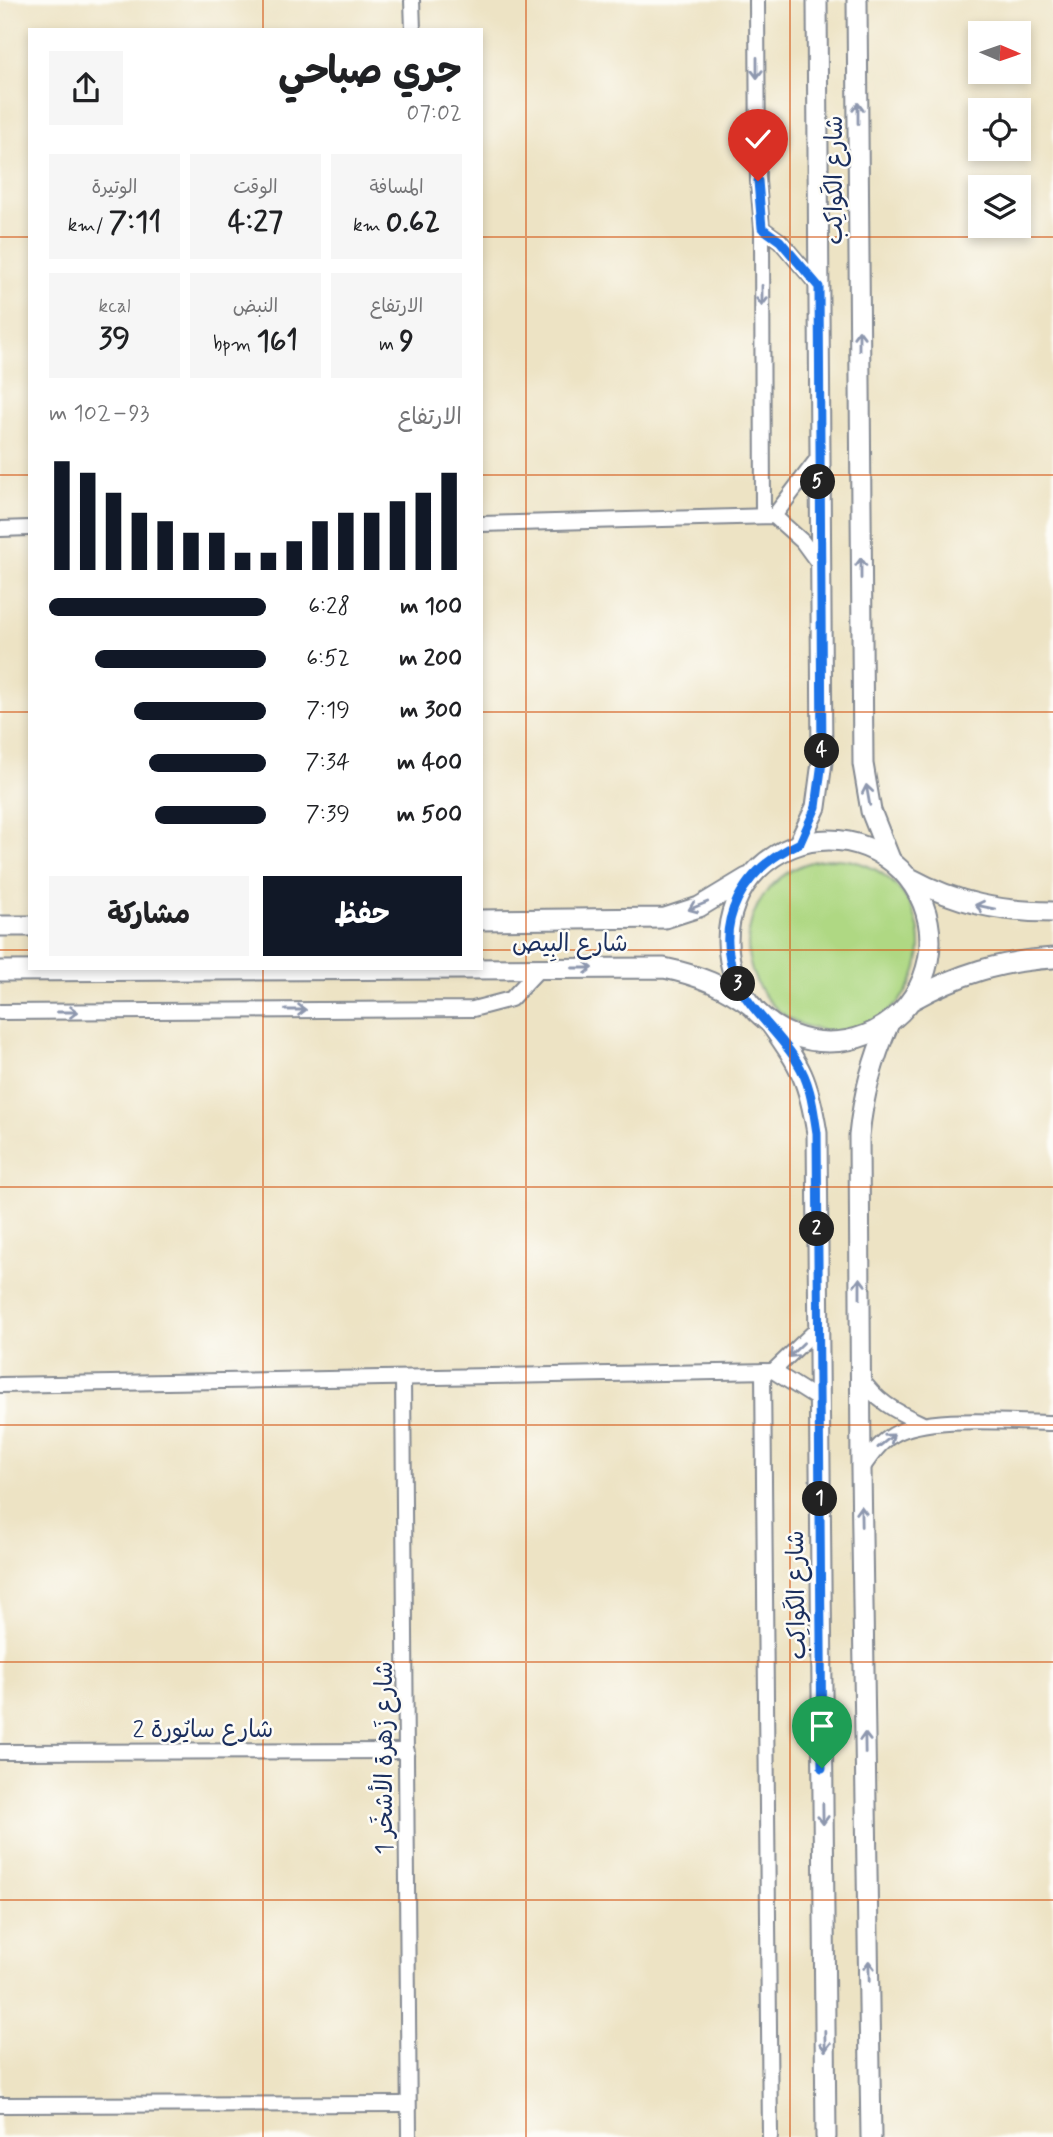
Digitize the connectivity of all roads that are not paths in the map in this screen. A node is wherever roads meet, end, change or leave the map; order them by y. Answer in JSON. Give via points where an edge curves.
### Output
{"nodes":[{"id":1,"x":412,"y":0,"type":"edge"},
{"id":2,"x":757,"y":0,"type":"edge"},
{"id":3,"x":817,"y":0,"type":"edge"},
{"id":4,"x":857,"y":0,"type":"edge"},
{"id":5,"x":413,"y":28,"type":"edge"},
{"id":6,"x":762,"y":228,"type":"junction"},
{"id":7,"x":819,"y":287,"type":"junction"},
{"id":8,"x":818,"y":458,"type":"junction"},
{"id":9,"x":769,"y":516,"type":"junction"},
{"id":10,"x":483,"y":524,"type":"edge"},
{"id":11,"x":0,"y":528,"type":"edge"},
{"id":12,"x":28,"y":528,"type":"edge"},
{"id":13,"x":821,"y":567,"type":"junction"},
{"id":14,"x":800,"y":843,"type":"junction"},
{"id":15,"x":890,"y":859,"type":"junction"},
{"id":16,"x":756,"y":871,"type":"junction"},
{"id":17,"x":908,"y":877,"type":"junction"},
{"id":18,"x":1053,"y":912,"type":"edge"},
{"id":19,"x":483,"y":920,"type":"edge"},
{"id":20,"x":0,"y":926,"type":"edge"},
{"id":21,"x":28,"y":926,"type":"edge"},
{"id":22,"x":1053,"y":958,"type":"edge"},
{"id":23,"x":483,"y":968,"type":"edge"},
{"id":24,"x":540,"y":968,"type":"junction"},
{"id":25,"x":180,"y":970,"type":"edge"},
{"id":26,"x":0,"y":971,"type":"edge"},
{"id":27,"x":911,"y":1000,"type":"junction"},
{"id":28,"x":752,"y":1007,"type":"junction"},
{"id":29,"x":0,"y":1012,"type":"edge"},
{"id":30,"x":770,"y":1023,"type":"junction"},
{"id":31,"x":888,"y":1023,"type":"junction"},
{"id":32,"x":817,"y":1329,"type":"junction"},
{"id":33,"x":768,"y":1371,"type":"junction"},
{"id":34,"x":860,"y":1377,"type":"junction"},
{"id":35,"x":403,"y":1378,"type":"junction"},
{"id":36,"x":0,"y":1385,"type":"edge"},
{"id":37,"x":819,"y":1400,"type":"junction"},
{"id":38,"x":920,"y":1423,"type":"junction"},
{"id":39,"x":1053,"y":1423,"type":"edge"},
{"id":40,"x":861,"y":1470,"type":"junction"},
{"id":41,"x":407,"y":1751,"type":"junction"},
{"id":42,"x":0,"y":1752,"type":"edge"},
{"id":43,"x":408,"y":2104,"type":"junction"},
{"id":44,"x":0,"y":2105,"type":"edge"},
{"id":45,"x":409,"y":2137,"type":"edge"},
{"id":46,"x":770,"y":2137,"type":"edge"},
{"id":47,"x":825,"y":2137,"type":"edge"},
{"id":48,"x":872,"y":2137,"type":"edge"}],
"edges":[{"from":1,"to":5,"type":"street"},
{"from":2,"to":6,"type":"street","one_way":true},
{"from":3,"to":7,"type":"street","name":"شارع الكَواكِب"},
{"from":15,"to":4,"type":"street","name":"شارع الكَواكِب","one_way":true,"via":[[871,811],[863,764]]},
{"from":6,"to":7,"type":"street","via":[[780,241]]},
{"from":6,"to":9,"type":"street","one_way":true},
{"from":7,"to":8,"type":"street","name":"شارع الكَواكِب"},
{"from":8,"to":9,"type":"street"},
{"from":8,"to":13,"type":"street","name":"شارع الكَواكِب"},
{"from":9,"to":10,"type":"street"},
{"from":9,"to":13,"type":"street","via":[[802,541]]},
{"from":11,"to":12,"type":"street"},
{"from":13,"to":14,"type":"street","name":"شارع الكَواكِب","via":[[822,762],[816,807]]},
{"from":14,"to":15,"type":"street","via":[[846,840]]},
{"from":14,"to":16,"type":"street","via":[[776,854]]},
{"from":15,"to":17,"type":"street"},
{"from":16,"to":19,"type":"street","name":"شارع البِيص","one_way":true,"via":[[699,907],[665,918]]},
{"from":16,"to":28,"type":"street","via":[[739,895],[729,923],[731,963]]},
{"from":18,"to":17,"type":"street","one_way":true,"via":[[978,905]]},
{"from":17,"to":27,"type":"street","via":[[922,900],[930,938],[924,977]]},
{"from":20,"to":21,"type":"street"},
{"from":22,"to":27,"type":"street","via":[[982,968]]},
{"from":23,"to":24,"type":"street","name":"شارع البِيص"},
{"from":24,"to":28,"type":"street","name":"شارع البِيص","one_way":true,"via":[[664,968],[699,976],[730,990]]},
{"from":29,"to":24,"type":"street","one_way":true,"via":[[474,1009],[511,999]]},
{"from":25,"to":26,"type":"street","name":"شارع البِيص"},
{"from":27,"to":31,"type":"street"},
{"from":28,"to":30,"type":"street"},
{"from":30,"to":31,"type":"street","via":[[792,1035],[829,1042],[866,1035]]},
{"from":30,"to":32,"type":"street","name":"شارع الكَواكِب","via":[[810,1086],[817,1133]]},
{"from":34,"to":31,"type":"street","one_way":true,"via":[[859,1136],[872,1059]]},
{"from":32,"to":33,"type":"street","one_way":true},
{"from":32,"to":37,"type":"street","name":"شارع الكَواكِب"},
{"from":33,"to":35,"type":"street"},
{"from":33,"to":37,"type":"street"},
{"from":33,"to":46,"type":"street"},
{"from":34,"to":38,"type":"street","via":[[892,1410]]},
{"from":34,"to":40,"type":"street"},
{"from":35,"to":36,"type":"street"},
{"from":35,"to":41,"type":"street","name":"شارع زَهرة الأشخَر 1"},
{"from":37,"to":47,"type":"street","name":"شارع الكَواكِب","one_way":true},
{"from":38,"to":39,"type":"street"},
{"from":40,"to":38,"type":"street","one_way":true,"via":[[894,1434]]},
{"from":48,"to":40,"type":"street","one_way":true},
{"from":41,"to":42,"type":"street","name":"شارع سايُورة 2"},
{"from":41,"to":43,"type":"street","name":"شارع زَهرة الأشخَر 1"},
{"from":43,"to":44,"type":"street"},
{"from":43,"to":45,"type":"street","name":"شارع زَهرة الأشخَر 1"}]}
